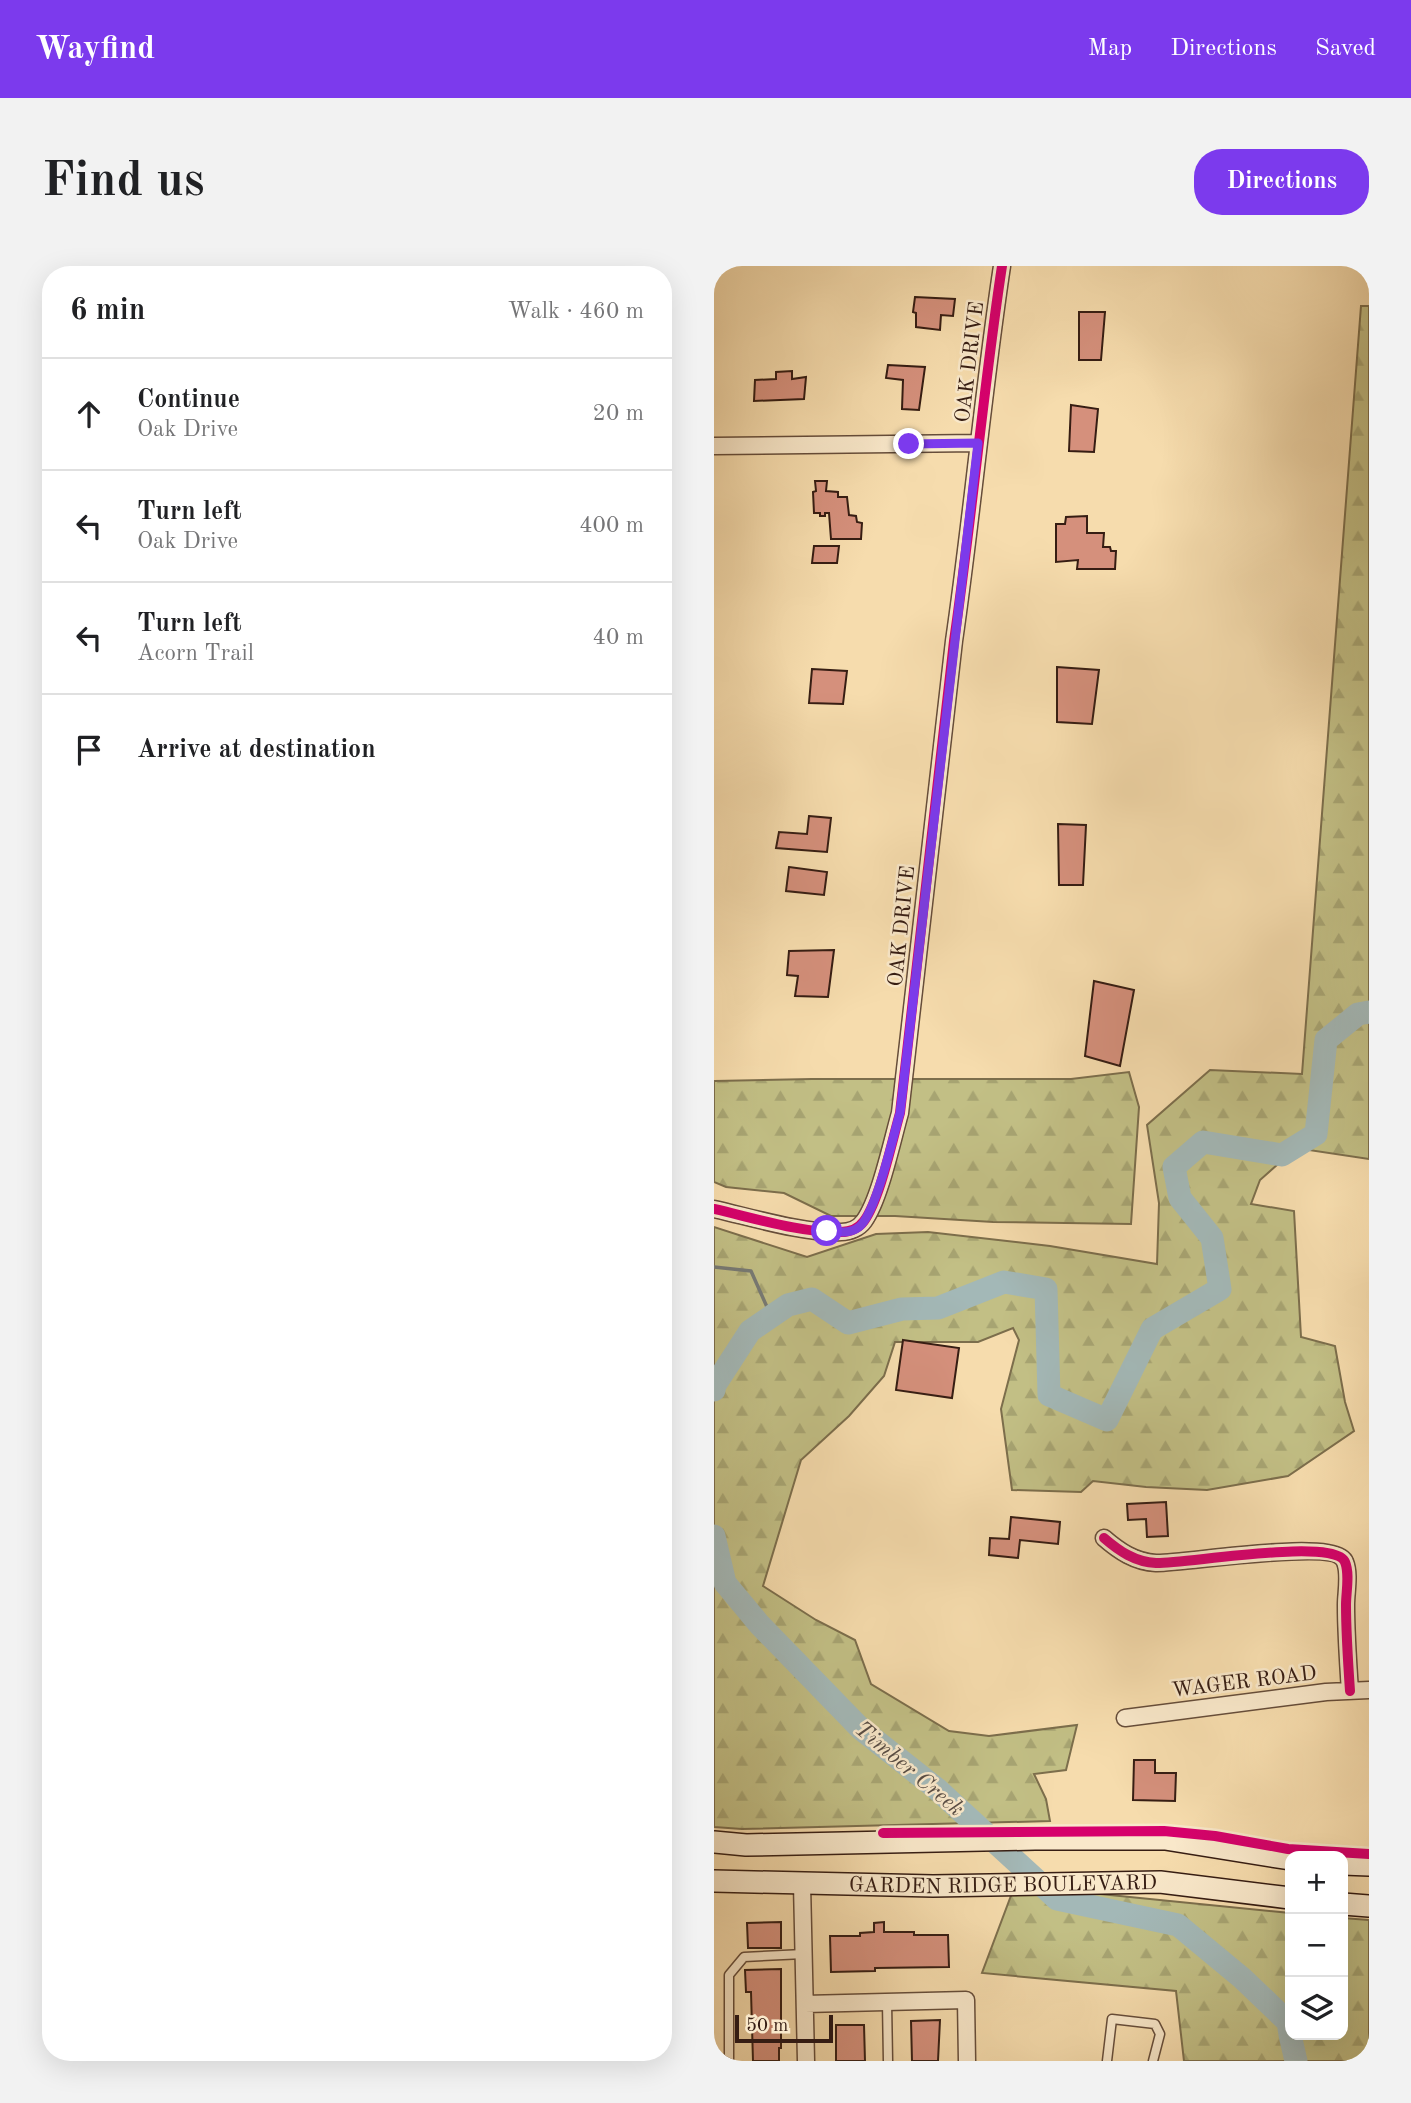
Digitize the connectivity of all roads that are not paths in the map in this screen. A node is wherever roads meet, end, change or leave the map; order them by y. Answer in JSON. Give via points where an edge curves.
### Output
{"nodes":[{"id":1,"x":1002,"y":266,"type":"edge"},
{"id":2,"x":978,"y":443,"type":"junction"},
{"id":3,"x":714,"y":446,"type":"edge"},
{"id":4,"x":714,"y":1209,"type":"edge"},
{"id":5,"x":1104,"y":1538,"type":"dead end"},
{"id":6,"x":1350,"y":1690,"type":"junction"},
{"id":7,"x":1369,"y":1690,"type":"edge"},
{"id":8,"x":1125,"y":1718,"type":"dead end"},
{"id":9,"x":714,"y":1842,"type":"edge"},
{"id":10,"x":1285,"y":1858,"type":"edge"},
{"id":11,"x":1348,"y":1864,"type":"edge"},
{"id":12,"x":1369,"y":1864,"type":"edge"},
{"id":13,"x":714,"y":1881,"type":"edge"},
{"id":14,"x":802,"y":1884,"type":"junction"},
{"id":15,"x":1285,"y":1897,"type":"edge"},
{"id":16,"x":1348,"y":1904,"type":"edge"},
{"id":17,"x":1369,"y":1906,"type":"edge"},
{"id":18,"x":804,"y":1954,"type":"junction"},
{"id":19,"x":887,"y":2002,"type":"junction"},
{"id":20,"x":805,"y":2004,"type":"junction"},
{"id":21,"x":729,"y":2061,"type":"edge"},
{"id":22,"x":806,"y":2061,"type":"edge"},
{"id":23,"x":888,"y":2061,"type":"edge"},
{"id":24,"x":967,"y":2061,"type":"edge"},
{"id":25,"x":1107,"y":2061,"type":"edge"},
{"id":26,"x":1153,"y":2061,"type":"edge"}],
"edges":[{"from":1,"to":2,"type":"street","name":"OAK DRIVE"},
{"from":2,"to":3,"type":"street"},
{"from":2,"to":4,"type":"street","name":"OAK DRIVE","via":[[900,1113],[873,1202],[859,1227],[842,1233]]},
{"from":5,"to":6,"type":"street","via":[[1122,1554],[1154,1563],[1309,1550],[1339,1555],[1347,1576]]},
{"from":6,"to":7,"type":"street","name":"WAGER ROAD"},
{"from":6,"to":8,"type":"street","name":"WAGER ROAD"},
{"from":9,"to":10,"type":"main road","name":"GARDEN RIDGE BOULEVARD","via":[[1165,1839]]},
{"from":11,"to":12,"type":"main road"},
{"from":13,"to":14,"type":"main road","name":"GARDEN RIDGE BOULEVARD"},
{"from":14,"to":15,"type":"main road","name":"GARDEN RIDGE BOULEVARD","via":[[1160,1882]]},
{"from":14,"to":18,"type":"street"},
{"from":16,"to":17,"type":"main road"},
{"from":18,"to":20,"type":"street"},
{"from":18,"to":21,"type":"lane","via":[[744,1956],[729,1975]]},
{"from":19,"to":20,"type":"street"},
{"from":19,"to":23,"type":"lane"},
{"from":19,"to":24,"type":"street","via":[[966,2000]]},
{"from":20,"to":22,"type":"street"},
{"from":25,"to":26,"type":"lane","via":[[1112,2019],[1156,2024],[1160,2034]]}]}
